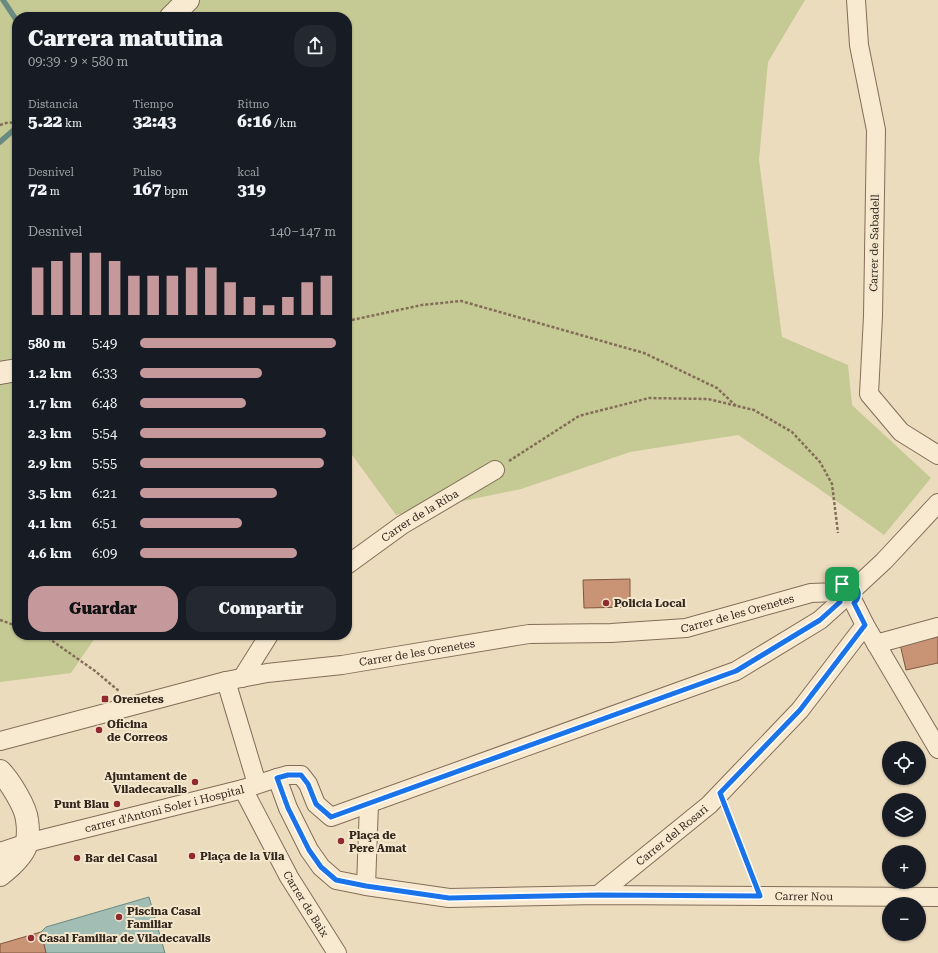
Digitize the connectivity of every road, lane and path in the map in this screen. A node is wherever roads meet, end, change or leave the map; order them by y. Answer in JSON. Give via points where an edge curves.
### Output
{"nodes":[{"id":1,"x":188,"y":0,"type":"edge"},
{"id":2,"x":856,"y":0,"type":"edge"},
{"id":3,"x":176,"y":12,"type":"edge"},
{"id":4,"x":12,"y":122,"type":"edge"},
{"id":5,"x":0,"y":125,"type":"edge"},
{"id":6,"x":352,"y":320,"type":"edge"},
{"id":7,"x":12,"y":371,"type":"edge"},
{"id":8,"x":0,"y":373,"type":"edge"},
{"id":9,"x":737,"y":406,"type":"junction"},
{"id":10,"x":938,"y":454,"type":"edge"},
{"id":11,"x":495,"y":470,"type":"joint"},
{"id":12,"x":938,"y":502,"type":"edge"},
{"id":13,"x":838,"y":533,"type":"dead end"},
{"id":14,"x":352,"y":561,"type":"edge"},
{"id":15,"x":847,"y":596,"type":"junction"},
{"id":16,"x":0,"y":620,"type":"edge"},
{"id":17,"x":12,"y":624,"type":"edge"},
{"id":18,"x":865,"y":625,"type":"junction"},
{"id":19,"x":938,"y":627,"type":"edge"},
{"id":20,"x":51,"y":640,"type":"edge"},
{"id":21,"x":265,"y":640,"type":"edge"},
{"id":22,"x":876,"y":644,"type":"junction"},
{"id":23,"x":234,"y":679,"type":"junction"},
{"id":24,"x":137,"y":705,"type":"junction"},
{"id":25,"x":0,"y":741,"type":"edge"},
{"id":26,"x":938,"y":749,"type":"edge"},
{"id":27,"x":0,"y":771,"type":"edge"},
{"id":28,"x":277,"y":778,"type":"junction"},
{"id":29,"x":250,"y":787,"type":"junction"},
{"id":30,"x":720,"y":793,"type":"junction"},
{"id":31,"x":369,"y":804,"type":"junction"},
{"id":32,"x":27,"y":843,"type":"junction"},
{"id":33,"x":0,"y":852,"type":"edge"},
{"id":34,"x":0,"y":876,"type":"edge"},
{"id":35,"x":366,"y":886,"type":"junction"},
{"id":36,"x":598,"y":895,"type":"junction"},
{"id":37,"x":760,"y":896,"type":"junction"},
{"id":38,"x":938,"y":897,"type":"edge"},
{"id":39,"x":337,"y":953,"type":"edge"}],
"edges":[{"from":1,"to":3,"type":"street"},
{"from":2,"to":10,"type":"street","name":"Carrer de Sabadell","via":[[859,45],[876,130],[869,394],[901,432]]},
{"from":4,"to":5,"type":"path"},
{"from":6,"to":9,"type":"path","via":[[422,305],[461,301],[644,353],[717,388]]},
{"from":7,"to":8,"type":"street"},
{"from":9,"to":11,"type":"path","via":[[708,399],[649,398],[593,412],[579,416]]},
{"from":9,"to":13,"type":"path","via":[[754,410],[792,432],[820,462],[832,484]]},
{"from":11,"to":14,"type":"street","name":"Carrer de la Riba","via":[[402,525]]},
{"from":12,"to":15,"type":"street","via":[[884,561]]},
{"from":15,"to":18,"type":"street"},
{"from":15,"to":23,"type":"street","name":"Carrer de les Orenetes","via":[[811,593],[686,628],[611,633],[529,634],[342,665],[267,672]]},
{"from":15,"to":31,"type":"street","via":[[820,620],[736,671]]},
{"from":16,"to":17,"type":"path"},
{"from":18,"to":22,"type":"street"},
{"from":18,"to":30,"type":"street","name":"Carrer del Rosari","via":[[800,710]]},
{"from":19,"to":22,"type":"street"},
{"from":20,"to":24,"type":"path"},
{"from":21,"to":23,"type":"street"},
{"from":22,"to":26,"type":"street"},
{"from":23,"to":24,"type":"street","name":"Carrer de les Orenetes"},
{"from":23,"to":29,"type":"street","name":"Carrer de Baix"},
{"from":24,"to":25,"type":"street","name":"Carrer de les Orenetes"},
{"from":27,"to":32,"type":"street","via":[[18,797],[28,819]]},
{"from":28,"to":29,"type":"street","name":"carrer d'Antoni Soler i Hospital"},
{"from":28,"to":31,"type":"street","name":"carrer d'Antoni Soler i Hospital","via":[[301,775],[308,784],[316,804],[331,817]]},
{"from":28,"to":35,"type":"street","name":"Carrer Nou","via":[[295,822],[321,867],[336,880]]},
{"from":29,"to":32,"type":"street","name":"carrer d'Antoni Soler i Hospital"},
{"from":29,"to":39,"type":"street","name":"Carrer de Baix","via":[[289,877]]},
{"from":30,"to":36,"type":"street","name":"Carrer del Rosari","via":[[709,805]]},
{"from":30,"to":37,"type":"path"},
{"from":31,"to":35,"type":"street"},
{"from":32,"to":33,"type":"street","name":"carrer d'Antoni Soler i Hospital"},
{"from":32,"to":34,"type":"street","via":[[20,856]]},
{"from":35,"to":36,"type":"street","name":"Carrer Nou","via":[[449,898]]},
{"from":36,"to":37,"type":"street","name":"Carrer Nou"},
{"from":37,"to":38,"type":"street","name":"Carrer Nou"}]}
